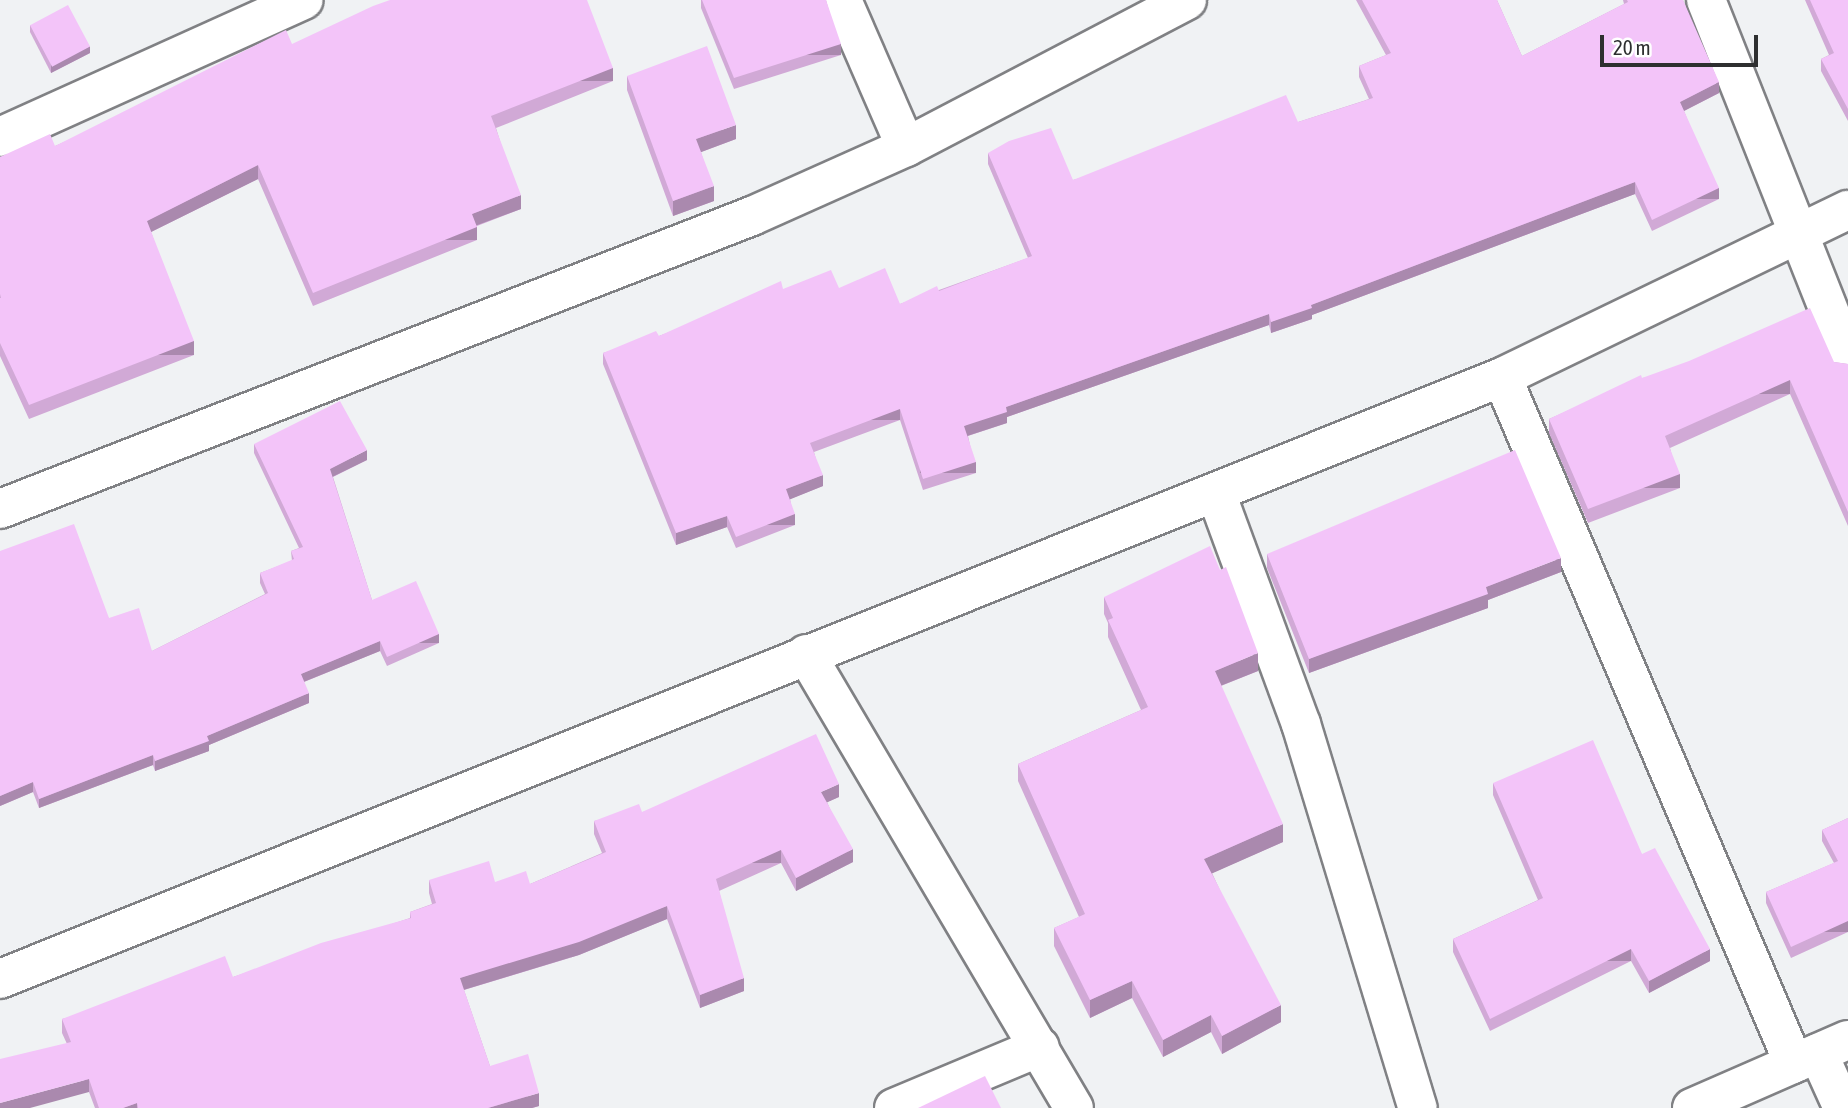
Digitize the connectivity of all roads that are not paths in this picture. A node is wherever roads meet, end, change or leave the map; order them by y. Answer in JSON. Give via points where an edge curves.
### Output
{"nodes":[{"id":1,"x":304,"y":0,"type":"edge"},
{"id":2,"x":842,"y":0,"type":"edge"},
{"id":3,"x":1187,"y":0,"type":"edge"},
{"id":4,"x":1706,"y":0,"type":"edge"},
{"id":5,"x":3,"y":128,"type":"edge"},
{"id":6,"x":906,"y":147,"type":"junction"},
{"id":7,"x":1848,"y":210,"type":"edge"},
{"id":8,"x":1799,"y":233,"type":"junction"},
{"id":9,"x":1848,"y":359,"type":"edge"},
{"id":10,"x":1502,"y":377,"type":"junction"},
{"id":11,"x":1216,"y":492,"type":"junction"},
{"id":12,"x":0,"y":509,"type":"edge"},
{"id":13,"x":806,"y":654,"type":"junction"},
{"id":14,"x":0,"y":979,"type":"edge"},
{"id":15,"x":1040,"y":1047,"type":"junction"},
{"id":16,"x":1820,"y":1052,"type":"edge"},
{"id":17,"x":894,"y":1108,"type":"edge"},
{"id":18,"x":1074,"y":1108,"type":"edge"},
{"id":19,"x":1418,"y":1108,"type":"edge"},
{"id":20,"x":1692,"y":1108,"type":"edge"},
{"id":21,"x":1843,"y":1108,"type":"edge"}],
"edges":[{"from":1,"to":5,"type":"street"},
{"from":2,"to":6,"type":"street"},
{"from":3,"to":6,"type":"street"},
{"from":4,"to":8,"type":"street"},
{"from":6,"to":12,"type":"street","via":[[752,216]]},
{"from":7,"to":8,"type":"street"},
{"from":8,"to":9,"type":"street"},
{"from":8,"to":10,"type":"street"},
{"from":10,"to":11,"type":"street"},
{"from":10,"to":16,"type":"street"},
{"from":11,"to":13,"type":"street"},
{"from":11,"to":19,"type":"street","via":[[1301,724]]},
{"from":13,"to":14,"type":"street"},
{"from":13,"to":15,"type":"street"},
{"from":15,"to":17,"type":"street"},
{"from":15,"to":18,"type":"street"},
{"from":16,"to":20,"type":"street"},
{"from":16,"to":21,"type":"street"}]}
